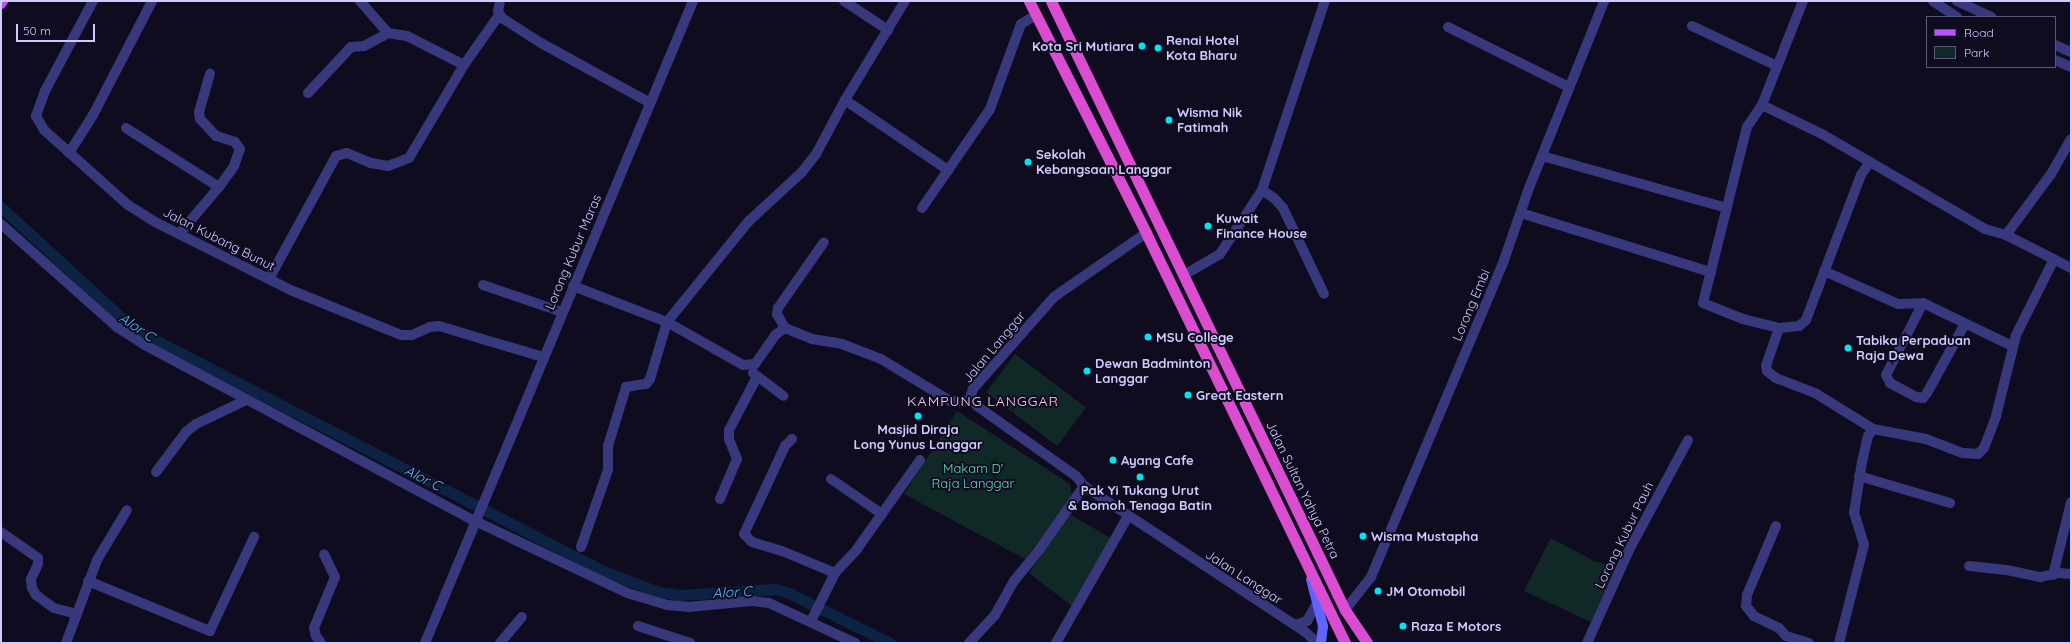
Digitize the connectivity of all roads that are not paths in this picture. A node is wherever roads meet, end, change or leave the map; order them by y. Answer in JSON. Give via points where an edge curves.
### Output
{"nodes":[{"id":1,"x":3,"y":1,"type":"edge"},
{"id":2,"x":93,"y":1,"type":"edge"},
{"id":3,"x":152,"y":1,"type":"edge"},
{"id":4,"x":360,"y":1,"type":"edge"},
{"id":5,"x":500,"y":1,"type":"edge"},
{"id":6,"x":693,"y":1,"type":"edge"},
{"id":7,"x":844,"y":1,"type":"edge"},
{"id":8,"x":905,"y":1,"type":"edge"},
{"id":9,"x":1029,"y":1,"type":"edge"},
{"id":10,"x":1051,"y":1,"type":"edge"},
{"id":11,"x":1326,"y":1,"type":"edge"},
{"id":12,"x":1604,"y":1,"type":"edge"},
{"id":13,"x":1803,"y":1,"type":"edge"},
{"id":14,"x":1933,"y":1,"type":"edge"},
{"id":15,"x":1957,"y":1,"type":"edge"},
{"id":16,"x":1,"y":4,"type":"edge"},
{"id":17,"x":500,"y":15,"type":"junction"},
{"id":18,"x":1036,"y":15,"type":"junction"},
{"id":19,"x":1956,"y":16,"type":"edge"},
{"id":20,"x":1989,"y":16,"type":"edge"},
{"id":21,"x":1692,"y":26,"type":"dead end"},
{"id":22,"x":1448,"y":27,"type":"dead end"},
{"id":23,"x":888,"y":30,"type":"junction"},
{"id":24,"x":388,"y":33,"type":"junction"},
{"id":25,"x":2056,"y":45,"type":"edge"},
{"id":26,"x":2071,"y":52,"type":"edge"},
{"id":27,"x":2056,"y":60,"type":"edge"},
{"id":28,"x":464,"y":65,"type":"junction"},
{"id":29,"x":1777,"y":66,"type":"junction"},
{"id":30,"x":2071,"y":66,"type":"edge"},
{"id":31,"x":210,"y":74,"type":"dead end"},
{"id":32,"x":1569,"y":87,"type":"junction"},
{"id":33,"x":308,"y":94,"type":"dead end"},
{"id":34,"x":845,"y":100,"type":"junction"},
{"id":35,"x":650,"y":103,"type":"junction"},
{"id":36,"x":1762,"y":105,"type":"junction"},
{"id":37,"x":126,"y":128,"type":"dead end"},
{"id":38,"x":2070,"y":146,"type":"edge"},
{"id":39,"x":69,"y":153,"type":"junction"},
{"id":40,"x":1542,"y":156,"type":"junction"},
{"id":41,"x":1870,"y":162,"type":"junction"},
{"id":42,"x":948,"y":170,"type":"junction"},
{"id":43,"x":219,"y":187,"type":"junction"},
{"id":44,"x":1262,"y":190,"type":"junction"},
{"id":45,"x":922,"y":208,"type":"dead end"},
{"id":46,"x":1727,"y":208,"type":"junction"},
{"id":47,"x":1521,"y":213,"type":"junction"},
{"id":48,"x":1,"y":224,"type":"edge"},
{"id":49,"x":1146,"y":233,"type":"junction"},
{"id":50,"x":180,"y":234,"type":"junction"},
{"id":51,"x":2006,"y":235,"type":"junction"},
{"id":52,"x":824,"y":242,"type":"dead end"},
{"id":53,"x":2054,"y":259,"type":"junction"},
{"id":54,"x":2071,"y":268,"type":"edge"},
{"id":55,"x":1824,"y":271,"type":"junction"},
{"id":56,"x":1711,"y":272,"type":"junction"},
{"id":57,"x":1184,"y":275,"type":"junction"},
{"id":58,"x":269,"y":279,"type":"junction"},
{"id":59,"x":483,"y":285,"type":"dead end"},
{"id":60,"x":573,"y":286,"type":"junction"},
{"id":61,"x":1324,"y":294,"type":"dead end"},
{"id":62,"x":1924,"y":304,"type":"junction"},
{"id":63,"x":562,"y":312,"type":"junction"},
{"id":64,"x":666,"y":322,"type":"junction"},
{"id":65,"x":1965,"y":324,"type":"junction"},
{"id":66,"x":785,"y":328,"type":"junction"},
{"id":67,"x":1779,"y":328,"type":"junction"},
{"id":68,"x":2012,"y":346,"type":"junction"},
{"id":69,"x":543,"y":357,"type":"junction"},
{"id":70,"x":748,"y":366,"type":"junction"},
{"id":71,"x":757,"y":377,"type":"junction"},
{"id":72,"x":783,"y":396,"type":"dead end"},
{"id":73,"x":246,"y":400,"type":"junction"},
{"id":74,"x":972,"y":400,"type":"junction"},
{"id":75,"x":1873,"y":430,"type":"junction"},
{"id":76,"x":792,"y":440,"type":"dead end"},
{"id":77,"x":1688,"y":440,"type":"dead end"},
{"id":78,"x":920,"y":460,"type":"dead end"},
{"id":79,"x":156,"y":472,"type":"dead end"},
{"id":80,"x":1859,"y":476,"type":"junction"},
{"id":81,"x":831,"y":479,"type":"dead end"},
{"id":82,"x":1084,"y":486,"type":"junction"},
{"id":83,"x":720,"y":499,"type":"dead end"},
{"id":84,"x":2071,"y":502,"type":"edge"},
{"id":85,"x":1950,"y":503,"type":"dead end"},
{"id":86,"x":127,"y":510,"type":"dead end"},
{"id":87,"x":882,"y":514,"type":"junction"},
{"id":88,"x":1128,"y":516,"type":"junction"},
{"id":89,"x":476,"y":517,"type":"junction"},
{"id":90,"x":1776,"y":526,"type":"dead end"},
{"id":91,"x":1,"y":532,"type":"edge"},
{"id":92,"x":254,"y":537,"type":"dead end"},
{"id":93,"x":581,"y":547,"type":"dead end"},
{"id":94,"x":324,"y":554,"type":"dead end"},
{"id":95,"x":1969,"y":566,"type":"dead end"},
{"id":96,"x":836,"y":572,"type":"junction"},
{"id":97,"x":1309,"y":574,"type":"junction"},
{"id":98,"x":2071,"y":574,"type":"edge"},
{"id":99,"x":2053,"y":575,"type":"junction"},
{"id":100,"x":88,"y":581,"type":"junction"},
{"id":101,"x":1317,"y":603,"type":"junction"},
{"id":102,"x":1345,"y":610,"type":"junction"},
{"id":103,"x":76,"y":614,"type":"junction"},
{"id":104,"x":522,"y":617,"type":"dead end"},
{"id":105,"x":812,"y":618,"type":"junction"},
{"id":106,"x":1295,"y":625,"type":"junction"},
{"id":107,"x":638,"y":626,"type":"dead end"},
{"id":108,"x":836,"y":638,"type":"edge"},
{"id":109,"x":1784,"y":640,"type":"edge"},
{"id":110,"x":66,"y":643,"type":"edge"},
{"id":111,"x":321,"y":643,"type":"edge"},
{"id":112,"x":426,"y":643,"type":"edge"},
{"id":113,"x":500,"y":643,"type":"edge"},
{"id":114,"x":690,"y":643,"type":"edge"},
{"id":115,"x":855,"y":643,"type":"edge"},
{"id":116,"x":969,"y":643,"type":"edge"},
{"id":117,"x":1056,"y":643,"type":"edge"},
{"id":118,"x":1319,"y":643,"type":"edge"},
{"id":119,"x":1345,"y":643,"type":"edge"},
{"id":120,"x":1366,"y":643,"type":"edge"},
{"id":121,"x":1586,"y":643,"type":"edge"},
{"id":122,"x":1809,"y":643,"type":"edge"},
{"id":123,"x":1839,"y":643,"type":"edge"}],
"edges":[{"from":1,"to":16,"type":"main road"},
{"from":2,"to":39,"type":"street","name":"Jalan Kubang Bunut","via":[[36,111],[41,126]]},
{"from":3,"to":39,"type":"street","via":[[93,114]]},
{"from":4,"to":24,"type":"street"},
{"from":5,"to":17,"type":"street","via":[[497,7]]},
{"from":6,"to":35,"type":"street","name":"Lorong Kubur Maras"},
{"from":7,"to":23,"type":"street"},
{"from":8,"to":23,"type":"street"},
{"from":9,"to":18,"type":"highway"},
{"from":10,"to":57,"type":"highway","name":"Jalan Sultan Yahya Petra"},
{"from":11,"to":44,"type":"street"},
{"from":12,"to":32,"type":"street","name":"Lorong Embi"},
{"from":13,"to":29,"type":"street"},
{"from":14,"to":19,"type":"street"},
{"from":15,"to":20,"type":"street"},
{"from":17,"to":28,"type":"street"},
{"from":17,"to":35,"type":"street","via":[[541,44]]},
{"from":18,"to":42,"type":"street","via":[[1021,24],[992,106]]},
{"from":18,"to":49,"type":"highway"},
{"from":21,"to":29,"type":"street"},
{"from":22,"to":32,"type":"street"},
{"from":23,"to":34,"type":"street"},
{"from":24,"to":28,"type":"street","via":[[407,36]]},
{"from":24,"to":33,"type":"street","via":[[364,46],[351,47]]},
{"from":25,"to":26,"type":"street"},
{"from":27,"to":30,"type":"street"},
{"from":28,"to":58,"type":"street","via":[[409,158],[388,166],[371,163],[347,153],[336,156]]},
{"from":29,"to":36,"type":"street"},
{"from":31,"to":43,"type":"street","via":[[198,112],[200,119],[216,136],[235,142],[240,149],[234,166]]},
{"from":32,"to":40,"type":"street","name":"Lorong Embi"},
{"from":34,"to":42,"type":"street"},
{"from":34,"to":64,"type":"street","via":[[812,160],[748,222]]},
{"from":35,"to":60,"type":"street","name":"Lorong Kubur Maras"},
{"from":36,"to":41,"type":"street","via":[[1822,134]]},
{"from":36,"to":46,"type":"street","via":[[1747,127]]},
{"from":37,"to":43,"type":"street"},
{"from":38,"to":51,"type":"street"},
{"from":39,"to":50,"type":"street","name":"Jalan Kubang Bunut","via":[[128,205]]},
{"from":40,"to":46,"type":"street"},
{"from":40,"to":47,"type":"street","name":"Lorong Embi"},
{"from":41,"to":51,"type":"street","via":[[1985,229]]},
{"from":41,"to":55,"type":"street","via":[[1861,175]]},
{"from":42,"to":45,"type":"street"},
{"from":43,"to":50,"type":"street"},
{"from":44,"to":57,"type":"street","via":[[1220,254]]},
{"from":44,"to":61,"type":"street","via":[[1283,208]]},
{"from":46,"to":56,"type":"street"},
{"from":47,"to":56,"type":"street"},
{"from":47,"to":102,"type":"street","name":"Lorong Embi","via":[[1504,260],[1371,577]]},
{"from":48,"to":73,"type":"street","via":[[117,327]]},
{"from":49,"to":74,"type":"street","name":"Jalan Langgar","via":[[1054,297],[973,389]]},
{"from":49,"to":97,"type":"highway"},
{"from":50,"to":58,"type":"street","name":"Jalan Kubang Bunut"},
{"from":51,"to":53,"type":"street"},
{"from":52,"to":66,"type":"street","via":[[778,308],[777,314]]},
{"from":53,"to":54,"type":"street"},
{"from":53,"to":68,"type":"street"},
{"from":55,"to":62,"type":"street","via":[[1893,302],[1904,305]]},
{"from":55,"to":67,"type":"street","via":[[1803,324]]},
{"from":56,"to":67,"type":"street","via":[[1703,303],[1743,319]]},
{"from":57,"to":102,"type":"highway","name":"Jalan Sultan Yahya Petra"},
{"from":58,"to":69,"type":"street","name":"Jalan Kubang Bunut","via":[[348,316],[401,335],[412,335],[425,328],[439,326]]},
{"from":59,"to":63,"type":"street"},
{"from":60,"to":63,"type":"street","name":"Lorong Kubur Maras"},
{"from":60,"to":64,"type":"street"},
{"from":62,"to":65,"type":"street"},
{"from":62,"to":65,"type":"street","via":[[1886,375],[1890,383],[1916,397],[1923,398],[1927,393]]},
{"from":63,"to":69,"type":"street","name":"Lorong Kubur Maras"},
{"from":64,"to":70,"type":"street"},
{"from":64,"to":93,"type":"street","via":[[650,379],[646,384],[626,388],[623,394],[608,446],[608,470]]},
{"from":65,"to":68,"type":"street"},
{"from":66,"to":70,"type":"street","via":[[775,335],[755,364]]},
{"from":66,"to":74,"type":"street","via":[[812,339],[842,344],[881,359],[950,401]]},
{"from":67,"to":75,"type":"street","via":[[1766,365],[1771,375],[1815,393]]},
{"from":68,"to":75,"type":"street","via":[[1996,416],[1984,448],[1978,454],[1963,453],[1926,439]]},
{"from":69,"to":89,"type":"street","name":"Lorong Kubur Maras"},
{"from":70,"to":71,"type":"street"},
{"from":71,"to":72,"type":"street"},
{"from":71,"to":83,"type":"street","via":[[729,430],[728,439],[737,459]]},
{"from":73,"to":79,"type":"street","via":[[196,424],[186,432]]},
{"from":73,"to":89,"type":"street"},
{"from":74,"to":82,"type":"street","name":"Jalan Langgar","via":[[1076,476]]},
{"from":75,"to":80,"type":"street","via":[[1868,436]]},
{"from":76,"to":96,"type":"street","via":[[785,446],[744,534],[752,542]]},
{"from":77,"to":121,"type":"street","name":"Lorong Kubur Pauh","via":[[1628,552]]},
{"from":78,"to":87,"type":"street"},
{"from":80,"to":85,"type":"street"},
{"from":80,"to":123,"type":"street","via":[[1854,518],[1864,545]]},
{"from":81,"to":87,"type":"street"},
{"from":82,"to":88,"type":"street","name":"Jalan Langgar"},
{"from":82,"to":116,"type":"street","via":[[1014,580],[995,615]]},
{"from":84,"to":99,"type":"street"},
{"from":86,"to":100,"type":"street","via":[[107,540]]},
{"from":87,"to":96,"type":"street","via":[[857,549]]},
{"from":88,"to":106,"type":"street","name":"Jalan Langgar"},
{"from":88,"to":117,"type":"street"},
{"from":89,"to":105,"type":"street","via":[[577,571],[627,593],[667,605],[688,607],[752,601],[769,603]]},
{"from":89,"to":112,"type":"street","name":"Lorong Kubur Maras"},
{"from":90,"to":109,"type":"street","via":[[1746,601],[1748,611],[1779,628]]},
{"from":91,"to":103,"type":"street","via":[[38,558],[31,580],[36,595],[54,608]]},
{"from":92,"to":100,"type":"street","via":[[210,631]]},
{"from":94,"to":111,"type":"street","via":[[335,577],[314,628]]},
{"from":95,"to":99,"type":"street","via":[[2041,577]]},
{"from":96,"to":105,"type":"street"},
{"from":97,"to":101,"type":"main road"},
{"from":97,"to":119,"type":"highway"},
{"from":98,"to":99,"type":"street"},
{"from":100,"to":103,"type":"street"},
{"from":101,"to":106,"type":"street","via":[[1307,621]]},
{"from":101,"to":118,"type":"main road","via":[[1323,626]]},
{"from":102,"to":120,"type":"highway","name":"Jalan Sultan Yahya Petra"},
{"from":103,"to":110,"type":"street"},
{"from":104,"to":113,"type":"street"},
{"from":105,"to":108,"type":"street"},
{"from":106,"to":118,"type":"street","name":"Jalan Langgar"},
{"from":107,"to":114,"type":"street"},
{"from":108,"to":115,"type":"street"},
{"from":109,"to":122,"type":"street"}]}
